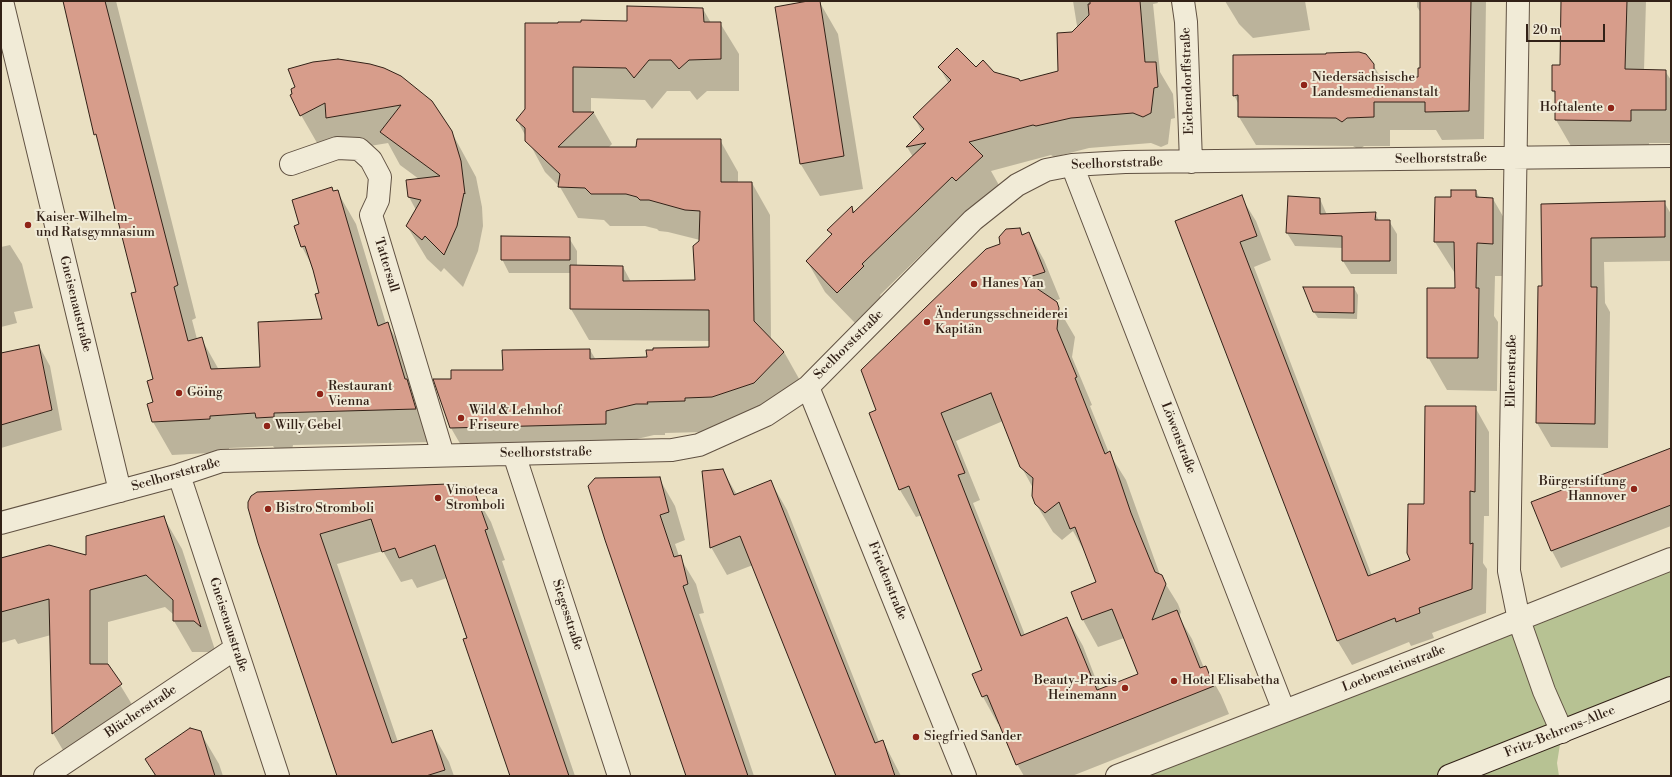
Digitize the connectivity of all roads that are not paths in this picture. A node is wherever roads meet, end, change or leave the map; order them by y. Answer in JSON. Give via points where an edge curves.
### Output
{"nodes":[{"id":1,"x":2,"y":1,"type":"edge"},
{"id":2,"x":1183,"y":1,"type":"edge"},
{"id":3,"x":1518,"y":1,"type":"edge"},
{"id":4,"x":1671,"y":156,"type":"edge"},
{"id":5,"x":1515,"y":158,"type":"junction"},
{"id":6,"x":1191,"y":162,"type":"junction"},
{"id":7,"x":292,"y":164,"type":"dead end"},
{"id":8,"x":1072,"y":165,"type":"junction"},
{"id":9,"x":808,"y":387,"type":"junction"},
{"id":10,"x":514,"y":454,"type":"junction"},
{"id":11,"x":443,"y":455,"type":"junction"},
{"id":12,"x":179,"y":475,"type":"junction"},
{"id":13,"x":120,"y":491,"type":"junction"},
{"id":14,"x":1,"y":523,"type":"edge"},
{"id":15,"x":1671,"y":559,"type":"edge"},
{"id":16,"x":1519,"y":620,"type":"junction"},
{"id":17,"x":236,"y":648,"type":"junction"},
{"id":18,"x":1671,"y":688,"type":"edge"},
{"id":19,"x":1284,"y":711,"type":"junction"},
{"id":20,"x":1562,"y":732,"type":"junction"},
{"id":21,"x":45,"y":776,"type":"edge"},
{"id":22,"x":278,"y":776,"type":"edge"},
{"id":23,"x":619,"y":776,"type":"edge"},
{"id":24,"x":965,"y":776,"type":"edge"},
{"id":25,"x":1116,"y":776,"type":"edge"},
{"id":26,"x":1449,"y":776,"type":"edge"}],
"edges":[{"from":1,"to":13,"type":"street","name":"Gneisenaustraße"},
{"from":2,"to":6,"type":"street","name":"Eichendorffstraße"},
{"from":3,"to":5,"type":"street","name":"Ellernstraße"},
{"from":4,"to":5,"type":"street","name":"Seelhorststraße"},
{"from":5,"to":6,"type":"street","name":"Seelhorststraße"},
{"from":5,"to":16,"type":"street","name":"Ellernstraße","via":[[1509,571]]},
{"from":6,"to":8,"type":"street","name":"Seelhorststraße"},
{"from":7,"to":11,"type":"street","name":"Tattersall","via":[[337,148],[359,149],[371,160],[380,177],[378,200],[371,215]]},
{"from":8,"to":9,"type":"street","name":"Seelhorststraße","via":[[1046,170],[1017,185],[973,220]]},
{"from":8,"to":19,"type":"street","name":"Löwenstraße"},
{"from":9,"to":10,"type":"street","name":"Seelhorststraße","via":[[766,415],[698,445],[672,450]]},
{"from":9,"to":24,"type":"street","name":"Friedenstraße"},
{"from":10,"to":11,"type":"street","name":"Seelhorststraße"},
{"from":10,"to":23,"type":"street","name":"Siegesstraße"},
{"from":11,"to":12,"type":"street","name":"Seelhorststraße","via":[[221,461]]},
{"from":12,"to":13,"type":"street","name":"Seelhorststraße"},
{"from":12,"to":17,"type":"street","name":"Gneisenaustraße"},
{"from":13,"to":14,"type":"street","name":"Seelhorststraße"},
{"from":15,"to":16,"type":"street","name":"Loebensteinstraße"},
{"from":16,"to":19,"type":"street","name":"Loebensteinstraße"},
{"from":16,"to":20,"type":"street","name":"Ellernstraße","via":[[1544,691]]},
{"from":17,"to":21,"type":"street","name":"Blücherstraße"},
{"from":17,"to":22,"type":"street","name":"Gneisenaustraße"},
{"from":18,"to":20,"type":"street","name":"Fritz-Behrens-Allee"},
{"from":19,"to":25,"type":"street","name":"Loebensteinstraße"},
{"from":20,"to":26,"type":"street","name":"Fritz-Behrens-Allee"}]}
